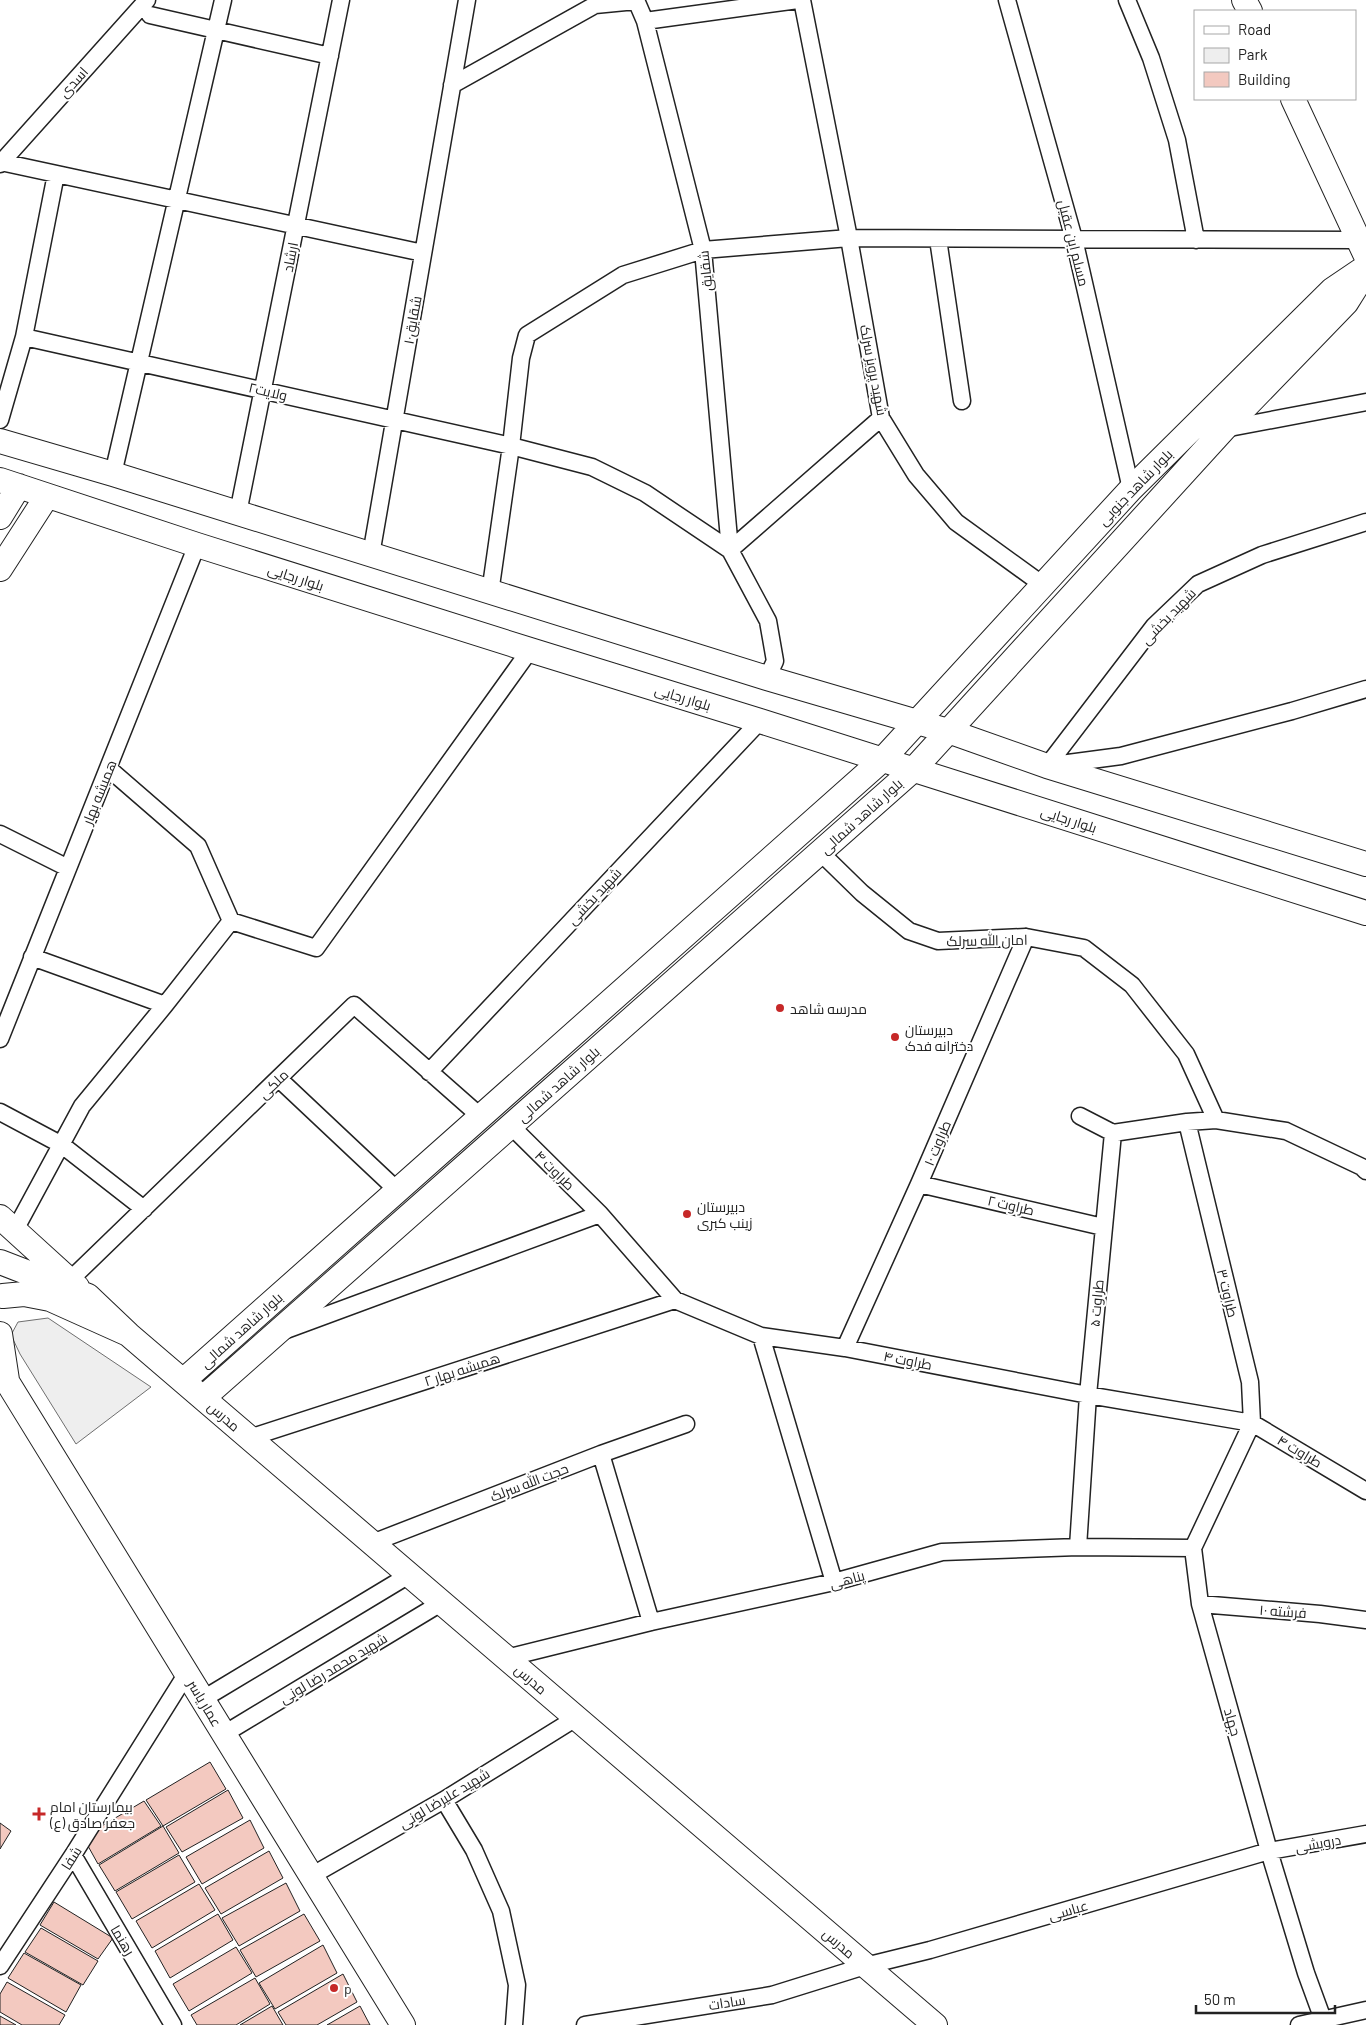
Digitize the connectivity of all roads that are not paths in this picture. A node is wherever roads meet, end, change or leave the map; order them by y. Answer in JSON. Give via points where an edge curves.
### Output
{"nodes":[{"id":1,"x":223,"y":0,"type":"edge"},
{"id":2,"x":342,"y":0,"type":"edge"},
{"id":3,"x":467,"y":0,"type":"edge"},
{"id":4,"x":636,"y":0,"type":"edge"},
{"id":5,"x":798,"y":0,"type":"edge"},
{"id":6,"x":802,"y":0,"type":"edge"},
{"id":7,"x":1006,"y":0,"type":"edge"},
{"id":8,"x":1127,"y":0,"type":"edge"},
{"id":9,"x":148,"y":8,"type":"edge"},
{"id":10,"x":645,"y":22,"type":"junction"},
{"id":11,"x":216,"y":30,"type":"junction"},
{"id":12,"x":330,"y":56,"type":"junction"},
{"id":13,"x":452,"y":85,"type":"junction"},
{"id":14,"x":1293,"y":100,"type":"edge"},
{"id":15,"x":1,"y":163,"type":"edge"},
{"id":16,"x":56,"y":174,"type":"junction"},
{"id":17,"x":177,"y":200,"type":"junction"},
{"id":18,"x":296,"y":226,"type":"junction"},
{"id":19,"x":849,"y":238,"type":"junction"},
{"id":20,"x":938,"y":239,"type":"junction"},
{"id":21,"x":1074,"y":239,"type":"junction"},
{"id":22,"x":1196,"y":240,"type":"junction"},
{"id":23,"x":1362,"y":248,"type":"edge"},
{"id":24,"x":703,"y":250,"type":"junction"},
{"id":25,"x":423,"y":253,"type":"junction"},
{"id":26,"x":1366,"y":267,"type":"edge"},
{"id":27,"x":1366,"y":271,"type":"edge"},
{"id":28,"x":24,"y":337,"type":"junction"},
{"id":29,"x":139,"y":362,"type":"junction"},
{"id":30,"x":263,"y":390,"type":"junction"},
{"id":31,"x":962,"y":401,"type":"dead end"},
{"id":32,"x":1366,"y":402,"type":"edge"},
{"id":33,"x":881,"y":418,"type":"junction"},
{"id":34,"x":0,"y":420,"type":"edge"},
{"id":35,"x":394,"y":420,"type":"junction"},
{"id":36,"x":1224,"y":429,"type":"junction"},
{"id":37,"x":0,"y":441,"type":"edge"},
{"id":38,"x":511,"y":446,"type":"junction"},
{"id":39,"x":113,"y":474,"type":"junction"},
{"id":40,"x":10,"y":483,"type":"edge"},
{"id":41,"x":1132,"y":489,"type":"junction"},
{"id":42,"x":47,"y":496,"type":"junction"},
{"id":43,"x":238,"y":513,"type":"junction"},
{"id":44,"x":0,"y":517,"type":"edge"},
{"id":45,"x":1366,"y":522,"type":"edge"},
{"id":46,"x":196,"y":545,"type":"junction"},
{"id":47,"x":730,"y":550,"type":"junction"},
{"id":48,"x":371,"y":555,"type":"junction"},
{"id":49,"x":0,"y":569,"type":"edge"},
{"id":50,"x":1043,"y":585,"type":"junction"},
{"id":51,"x":490,"y":593,"type":"junction"},
{"id":52,"x":530,"y":650,"type":"junction"},
{"id":53,"x":767,"y":678,"type":"junction"},
{"id":54,"x":1366,"y":688,"type":"edge"},
{"id":55,"x":760,"y":721,"type":"junction"},
{"id":56,"x":918,"y":722,"type":"junction"},
{"id":57,"x":948,"y":731,"type":"junction"},
{"id":58,"x":882,"y":760,"type":"junction"},
{"id":59,"x":1047,"y":766,"type":"junction"},
{"id":60,"x":108,"y":768,"type":"junction"},
{"id":61,"x":913,"y":770,"type":"junction"},
{"id":62,"x":0,"y":834,"type":"edge"},
{"id":63,"x":820,"y":852,"type":"junction"},
{"id":64,"x":1366,"y":864,"type":"edge"},
{"id":65,"x":68,"y":868,"type":"junction"},
{"id":66,"x":1366,"y":913,"type":"edge"},
{"id":67,"x":231,"y":921,"type":"junction"},
{"id":68,"x":1026,"y":938,"type":"junction"},
{"id":69,"x":32,"y":957,"type":"junction"},
{"id":70,"x":166,"y":1006,"type":"junction"},
{"id":71,"x":0,"y":1039,"type":"edge"},
{"id":72,"x":429,"y":1072,"type":"junction"},
{"id":73,"x":278,"y":1079,"type":"junction"},
{"id":74,"x":0,"y":1112,"type":"edge"},
{"id":75,"x":1080,"y":1116,"type":"dead end"},
{"id":76,"x":481,"y":1117,"type":"junction"},
{"id":77,"x":1216,"y":1120,"type":"junction"},
{"id":78,"x":1187,"y":1122,"type":"junction"},
{"id":79,"x":511,"y":1126,"type":"junction"},
{"id":80,"x":1113,"y":1133,"type":"junction"},
{"id":81,"x":62,"y":1145,"type":"junction"},
{"id":82,"x":1365,"y":1168,"type":"edge"},
{"id":83,"x":919,"y":1184,"type":"junction"},
{"id":84,"x":398,"y":1190,"type":"junction"},
{"id":85,"x":144,"y":1209,"type":"junction"},
{"id":86,"x":600,"y":1214,"type":"junction"},
{"id":87,"x":8,"y":1224,"type":"edge"},
{"id":88,"x":1103,"y":1227,"type":"junction"},
{"id":89,"x":0,"y":1262,"type":"edge"},
{"id":90,"x":0,"y":1266,"type":"edge"},
{"id":91,"x":70,"y":1280,"type":"junction"},
{"id":92,"x":88,"y":1296,"type":"junction"},
{"id":93,"x":1,"y":1298,"type":"edge"},
{"id":94,"x":675,"y":1300,"type":"junction"},
{"id":95,"x":277,"y":1333,"type":"junction"},
{"id":96,"x":0,"y":1334,"type":"edge"},
{"id":97,"x":128,"y":1334,"type":"junction"},
{"id":98,"x":761,"y":1336,"type":"junction"},
{"id":99,"x":845,"y":1348,"type":"junction"},
{"id":100,"x":4,"y":1375,"type":"edge"},
{"id":101,"x":183,"y":1381,"type":"junction"},
{"id":102,"x":1088,"y":1395,"type":"junction"},
{"id":103,"x":203,"y":1398,"type":"junction"},
{"id":104,"x":1252,"y":1423,"type":"junction"},
{"id":105,"x":686,"y":1424,"type":"dead end"},
{"id":106,"x":249,"y":1438,"type":"junction"},
{"id":107,"x":601,"y":1454,"type":"junction"},
{"id":108,"x":1366,"y":1491,"type":"edge"},
{"id":109,"x":372,"y":1543,"type":"junction"},
{"id":110,"x":1078,"y":1547,"type":"junction"},
{"id":111,"x":1193,"y":1548,"type":"junction"},
{"id":112,"x":409,"y":1575,"type":"junction"},
{"id":113,"x":834,"y":1582,"type":"junction"},
{"id":114,"x":442,"y":1603,"type":"junction"},
{"id":115,"x":1200,"y":1604,"type":"junction"},
{"id":116,"x":1366,"y":1620,"type":"edge"},
{"id":117,"x":651,"y":1622,"type":"junction"},
{"id":118,"x":506,"y":1658,"type":"junction"},
{"id":119,"x":187,"y":1673,"type":"junction"},
{"id":120,"x":202,"y":1699,"type":"junction"},
{"id":121,"x":576,"y":1718,"type":"junction"},
{"id":122,"x":224,"y":1734,"type":"junction"},
{"id":123,"x":444,"y":1800,"type":"junction"},
{"id":124,"x":1366,"y":1834,"type":"edge"},
{"id":125,"x":1269,"y":1851,"type":"junction"},
{"id":126,"x":73,"y":1856,"type":"junction"},
{"id":127,"x":311,"y":1876,"type":"junction"},
{"id":128,"x":0,"y":1966,"type":"edge"},
{"id":129,"x":865,"y":1966,"type":"junction"},
{"id":130,"x":1366,"y":2010,"type":"edge"},
{"id":131,"x":166,"y":2021,"type":"edge"},
{"id":132,"x":1324,"y":2022,"type":"edge"},
{"id":133,"x":403,"y":2025,"type":"edge"},
{"id":134,"x":514,"y":2025,"type":"edge"},
{"id":135,"x":585,"y":2025,"type":"edge"},
{"id":136,"x":934,"y":2025,"type":"edge"},
{"id":137,"x":1299,"y":2025,"type":"edge"}],
"edges":[{"from":1,"to":11,"type":"street"},
{"from":2,"to":12,"type":"street","name":"ارشاد"},
{"from":3,"to":13,"type":"street","name":"شقایق۱۰"},
{"from":4,"to":10,"type":"street","name":"شقایق"},
{"from":4,"to":13,"type":"street","via":[[595,5]]},
{"from":5,"to":10,"type":"street"},
{"from":6,"to":19,"type":"street","name":"شهید پرویز سرلک"},
{"from":7,"to":21,"type":"street","name":"مسلم ابن عقیل"},
{"from":8,"to":22,"type":"street","via":[[1151,58],[1178,140]]},
{"from":9,"to":11,"type":"street"},
{"from":9,"to":15,"type":"street","name":"اسدی"},
{"from":10,"to":24,"type":"street","name":"شقایق"},
{"from":11,"to":12,"type":"street"},
{"from":11,"to":17,"type":"street"},
{"from":12,"to":18,"type":"street","name":"ارشاد"},
{"from":13,"to":25,"type":"street","name":"شقایق۱۰"},
{"from":14,"to":23,"type":"main road"},
{"from":15,"to":16,"type":"street"},
{"from":16,"to":17,"type":"street"},
{"from":16,"to":28,"type":"street"},
{"from":17,"to":18,"type":"street"},
{"from":17,"to":29,"type":"street"},
{"from":18,"to":25,"type":"street"},
{"from":18,"to":30,"type":"street","name":"ارشاد"},
{"from":19,"to":20,"type":"street"},
{"from":19,"to":24,"type":"street"},
{"from":19,"to":33,"type":"street","name":"شهید پرویز سرلک"},
{"from":20,"to":21,"type":"street"},
{"from":20,"to":31,"type":"street"},
{"from":21,"to":22,"type":"street"},
{"from":21,"to":41,"type":"street","name":"مسلم ابن عقیل"},
{"from":22,"to":23,"type":"street"},
{"from":24,"to":38,"type":"street","via":[[623,275],[527,334],[521,358]]},
{"from":24,"to":47,"type":"street","name":"شقایق"},
{"from":25,"to":35,"type":"street","name":"شقایق۱۰"},
{"from":26,"to":41,"type":"main road","name":"بلوار شاهد جنوبی","via":[[1332,290]]},
{"from":27,"to":36,"type":"main road","name":"بلوار شاهد جنوبی","via":[[1346,303]]},
{"from":28,"to":29,"type":"street","name":"ولایت۲"},
{"from":28,"to":34,"type":"street"},
{"from":29,"to":30,"type":"street","name":"ولایت۲"},
{"from":29,"to":39,"type":"street"},
{"from":30,"to":35,"type":"street","name":"ولایت۲"},
{"from":30,"to":43,"type":"street","name":"ارشاد"},
{"from":32,"to":36,"type":"street"},
{"from":33,"to":47,"type":"street"},
{"from":33,"to":50,"type":"street","name":"شهید پرویز سرلک","via":[[916,475],[956,522]]},
{"from":35,"to":38,"type":"street","name":"ولایت۲"},
{"from":35,"to":48,"type":"street","name":"شقایق۱۰"},
{"from":36,"to":57,"type":"main road","name":"بلوار شاهد جنوبی"},
{"from":37,"to":39,"type":"main road"},
{"from":38,"to":47,"type":"street","name":"ولایت۲","via":[[592,466],[645,493]]},
{"from":38,"to":51,"type":"street"},
{"from":39,"to":43,"type":"main road"},
{"from":40,"to":42,"type":"main road","name":"بلوار رجایی"},
{"from":40,"to":44,"type":"main road"},
{"from":41,"to":50,"type":"main road","name":"بلوار شاهد جنوبی"},
{"from":42,"to":46,"type":"main road","name":"بلوار رجایی"},
{"from":42,"to":49,"type":"main road"},
{"from":43,"to":48,"type":"main road"},
{"from":45,"to":59,"type":"street","name":"شهید بخشی","via":[[1262,555],[1198,584],[1154,626]]},
{"from":46,"to":52,"type":"main road","name":"بلوار رجایی"},
{"from":46,"to":60,"type":"street","name":"همیشه بهار"},
{"from":47,"to":53,"type":"street","via":[[768,621],[775,661]]},
{"from":48,"to":51,"type":"main road"},
{"from":50,"to":56,"type":"main road","name":"بلوار شاهد جنوبی"},
{"from":51,"to":53,"type":"main road"},
{"from":52,"to":55,"type":"main road","name":"بلوار رجایی"},
{"from":52,"to":67,"type":"street","via":[[316,948]]},
{"from":53,"to":56,"type":"main road"},
{"from":54,"to":59,"type":"street","via":[[1121,756]]},
{"from":55,"to":58,"type":"main road","name":"بلوار رجایی"},
{"from":55,"to":72,"type":"street","name":"شهید بخشی"},
{"from":56,"to":57,"type":"main road"},
{"from":56,"to":58,"type":"main road","name":"بلوار شاهد شمالی"},
{"from":57,"to":59,"type":"main road"},
{"from":57,"to":61,"type":"main road","name":"بلوار شاهد جنوبی"},
{"from":58,"to":61,"type":"main road","name":"بلوار رجایی"},
{"from":58,"to":76,"type":"main road","name":"بلوار شاهد شمالی"},
{"from":59,"to":64,"type":"main road"},
{"from":60,"to":65,"type":"street","name":"همیشه بهار"},
{"from":60,"to":67,"type":"street","via":[[198,846]]},
{"from":61,"to":63,"type":"main road","name":"بلوار شاهد شمالی"},
{"from":61,"to":66,"type":"main road","name":"بلوار رجایی"},
{"from":62,"to":65,"type":"street"},
{"from":63,"to":68,"type":"street","name":"امان الله سرلک","via":[[862,894],[909,931],[938,941]]},
{"from":63,"to":79,"type":"main road","name":"بلوار شاهد شمالی"},
{"from":65,"to":69,"type":"street","name":"همیشه بهار"},
{"from":67,"to":70,"type":"street"},
{"from":68,"to":77,"type":"street","name":"امان الله سرلک","via":[[1084,948],[1132,985],[1186,1054]]},
{"from":68,"to":83,"type":"street","name":"طراوت ۱۰"},
{"from":69,"to":70,"type":"street"},
{"from":69,"to":71,"type":"street","name":"همیشه بهار"},
{"from":70,"to":81,"type":"street","via":[[82,1106]]},
{"from":72,"to":73,"type":"street","name":"ملکی","via":[[354,1005]]},
{"from":72,"to":76,"type":"street","name":"ملکی"},
{"from":73,"to":84,"type":"street"},
{"from":73,"to":85,"type":"street","name":"ملکی"},
{"from":74,"to":81,"type":"street"},
{"from":75,"to":80,"type":"street"},
{"from":76,"to":84,"type":"main road","name":"بلوار شاهد شمالی"},
{"from":77,"to":78,"type":"street"},
{"from":77,"to":82,"type":"street","via":[[1286,1131]]},
{"from":78,"to":80,"type":"street"},
{"from":78,"to":104,"type":"street","name":"طراوت ۳","via":[[1250,1382]]},
{"from":79,"to":86,"type":"street","name":"طراوت ۴"},
{"from":79,"to":95,"type":"main road","name":"بلوار شاهد شمالی"},
{"from":80,"to":88,"type":"street","name":"طراوت ۵"},
{"from":81,"to":85,"type":"street"},
{"from":81,"to":87,"type":"street"},
{"from":83,"to":88,"type":"street","name":"طراوت ۲"},
{"from":83,"to":99,"type":"street","name":"طراوت ۱۰"},
{"from":84,"to":101,"type":"main road","name":"بلوار شاهد شمالی"},
{"from":85,"to":91,"type":"street","name":"ملکی"},
{"from":86,"to":94,"type":"street","name":"طراوت ۴"},
{"from":86,"to":95,"type":"street"},
{"from":87,"to":91,"type":"main road"},
{"from":88,"to":102,"type":"street","name":"طراوت ۵"},
{"from":89,"to":92,"type":"main road","name":"مدرس"},
{"from":90,"to":93,"type":"main road","via":[[5,1284]]},
{"from":91,"to":92,"type":"main road"},
{"from":92,"to":97,"type":"main road","name":"مدرس"},
{"from":93,"to":97,"type":"main road","name":"مدرس","via":[[24,1294],[50,1300]]},
{"from":94,"to":98,"type":"street","name":"طراوت ۴"},
{"from":94,"to":106,"type":"street","name":"همیشه بهار ۲"},
{"from":95,"to":103,"type":"main road","name":"بلوار شاهد شمالی"},
{"from":96,"to":100,"type":"main road","name":"عمار یاسر"},
{"from":97,"to":101,"type":"main road","name":"مدرس"},
{"from":98,"to":99,"type":"street","name":"طراوت ۴"},
{"from":98,"to":113,"type":"street"},
{"from":99,"to":102,"type":"street","name":"طراوت ۴"},
{"from":100,"to":119,"type":"main road","name":"عمار یاسر"},
{"from":101,"to":103,"type":"main road","name":"مدرس"},
{"from":102,"to":104,"type":"street","name":"طراوت ۴"},
{"from":102,"to":110,"type":"street","name":"طراوت ۵"},
{"from":103,"to":106,"type":"main road","name":"مدرس"},
{"from":104,"to":108,"type":"street","name":"طراوت ۴"},
{"from":104,"to":111,"type":"street"},
{"from":105,"to":107,"type":"street","name":"حجت الله سرلک"},
{"from":106,"to":109,"type":"main road","name":"مدرس"},
{"from":107,"to":109,"type":"street","name":"حجت الله سرلک"},
{"from":107,"to":117,"type":"street"},
{"from":109,"to":112,"type":"main road","name":"مدرس"},
{"from":110,"to":111,"type":"street","name":"پناهی"},
{"from":110,"to":113,"type":"street","name":"پناهی","via":[[942,1552]]},
{"from":111,"to":115,"type":"street","name":"جهاد"},
{"from":112,"to":114,"type":"main road","name":"مدرس"},
{"from":112,"to":120,"type":"street"},
{"from":113,"to":117,"type":"street","name":"پناهی"},
{"from":114,"to":118,"type":"main road","name":"مدرس"},
{"from":114,"to":122,"type":"street","name":"شهید محمد رضا لونی"},
{"from":115,"to":116,"type":"street","name":"فرشته ۱۰"},
{"from":115,"to":125,"type":"street","name":"جهاد"},
{"from":117,"to":118,"type":"street","name":"پناهی"},
{"from":118,"to":121,"type":"main road","name":"مدرس"},
{"from":119,"to":120,"type":"main road","name":"عمار یاسر"},
{"from":119,"to":126,"type":"street","name":"شفا"},
{"from":120,"to":122,"type":"main road","name":"عمار یاسر"},
{"from":121,"to":123,"type":"street","name":"شهید علیرضا لونی"},
{"from":121,"to":129,"type":"main road","name":"مدرس"},
{"from":122,"to":127,"type":"main road","name":"عمار یاسر"},
{"from":123,"to":127,"type":"street","name":"شهید علیرضا لونی"},
{"from":123,"to":134,"type":"street","via":[[474,1850],[501,1911],[517,1985]]},
{"from":124,"to":125,"type":"street","name":"درویشی"},
{"from":125,"to":129,"type":"street","name":"عباسی"},
{"from":125,"to":132,"type":"street","name":"جهاد"},
{"from":126,"to":128,"type":"street","name":"شفا"},
{"from":126,"to":131,"type":"street","name":"رهنما"},
{"from":127,"to":133,"type":"main road","name":"عمار یاسر"},
{"from":129,"to":135,"type":"street","name":"سادات","via":[[772,1995]]},
{"from":129,"to":136,"type":"main road","name":"مدرس"},
{"from":130,"to":132,"type":"street"},
{"from":132,"to":137,"type":"street"}]}
